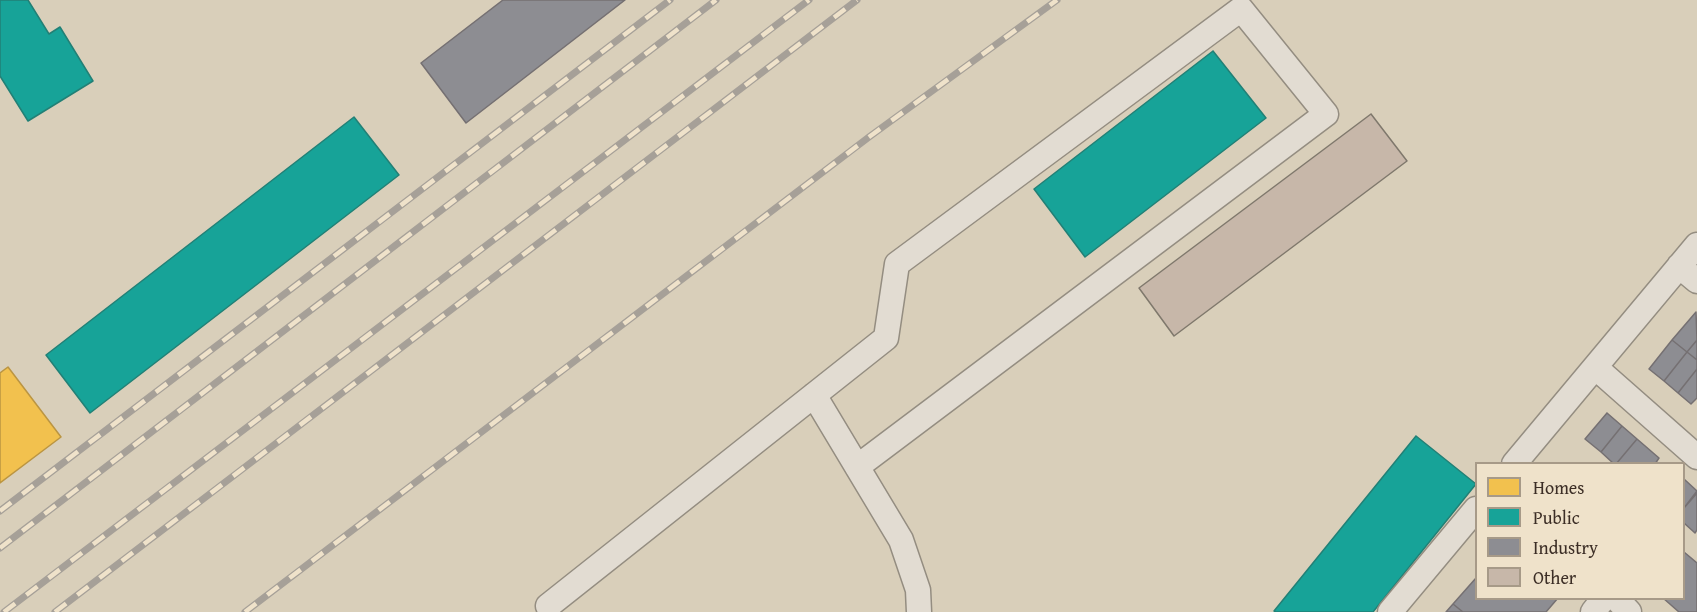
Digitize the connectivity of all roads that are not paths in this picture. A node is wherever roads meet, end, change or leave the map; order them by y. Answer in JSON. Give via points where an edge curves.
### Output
{"nodes":[{"id":1,"x":1697,"y":245,"type":"edge"},
{"id":2,"x":1688,"y":274,"type":"edge"},
{"id":3,"x":1594,"y":367,"type":"junction"},
{"id":4,"x":814,"y":395,"type":"junction"},
{"id":5,"x":1697,"y":457,"type":"edge"},
{"id":6,"x":1516,"y":462,"type":"edge"},
{"id":7,"x":857,"y":467,"type":"junction"},
{"id":8,"x":1475,"y":510,"type":"edge"},
{"id":9,"x":1602,"y":600,"type":"edge"},
{"id":10,"x":1618,"y":600,"type":"edge"},
{"id":11,"x":548,"y":606,"type":"dead end"},
{"id":12,"x":919,"y":612,"type":"edge"},
{"id":13,"x":1390,"y":612,"type":"edge"},
{"id":14,"x":1593,"y":612,"type":"edge"},
{"id":15,"x":1629,"y":612,"type":"edge"}],
"edges":[{"from":1,"to":2,"type":"lane"},
{"from":2,"to":3,"type":"lane"},
{"from":3,"to":5,"type":"lane"},
{"from":3,"to":6,"type":"lane"},
{"from":4,"to":7,"type":"lane"},
{"from":4,"to":7,"type":"lane","via":[[886,338],[897,264],[1241,9],[1326,114]]},
{"from":4,"to":11,"type":"lane"},
{"from":7,"to":12,"type":"lane","via":[[901,540],[918,590]]},
{"from":8,"to":13,"type":"lane"},
{"from":9,"to":14,"type":"lane"},
{"from":10,"to":15,"type":"lane"}]}
